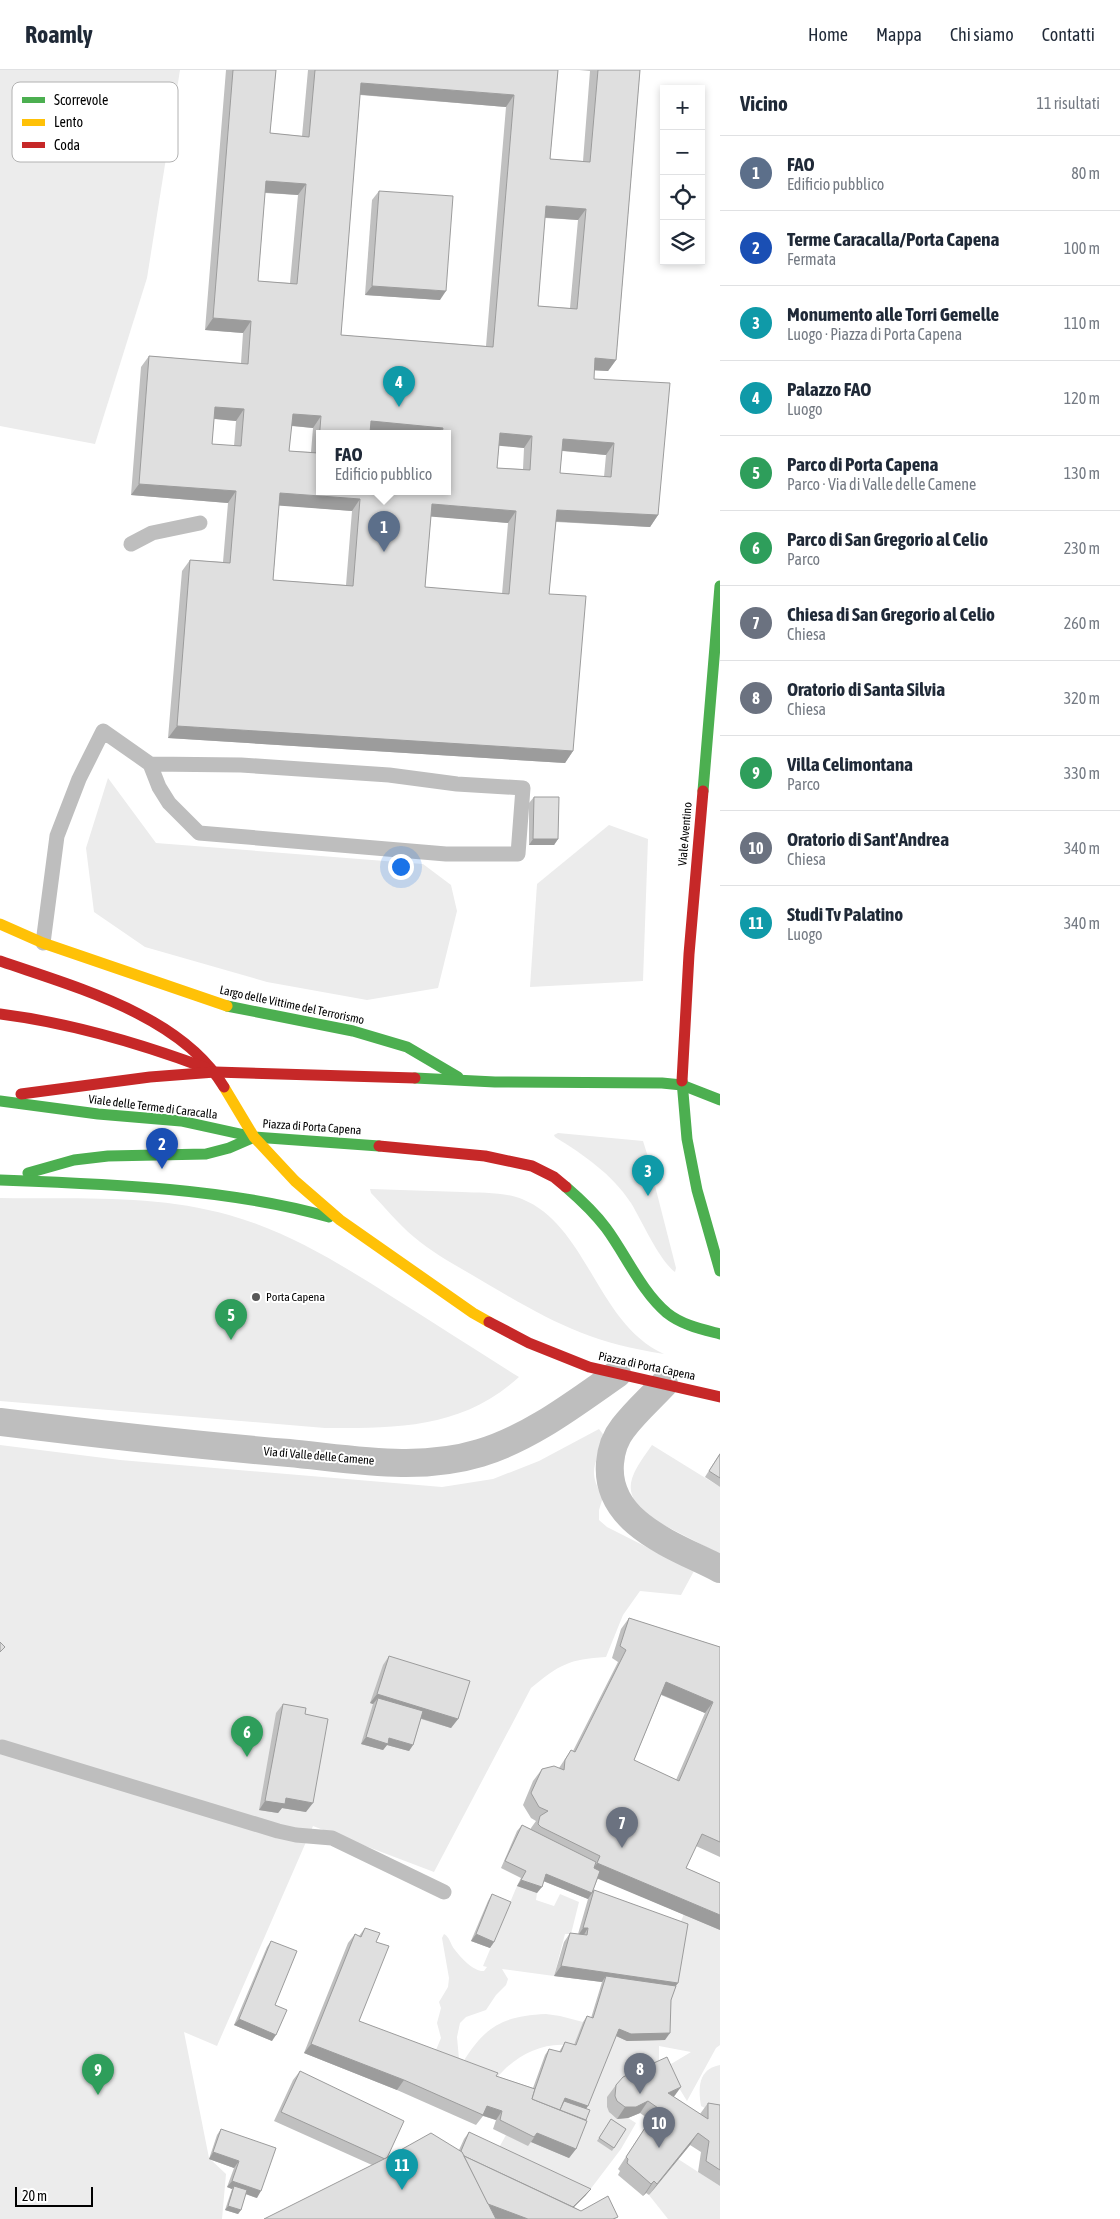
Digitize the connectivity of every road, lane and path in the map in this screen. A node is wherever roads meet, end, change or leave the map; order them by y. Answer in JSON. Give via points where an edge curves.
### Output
{"nodes":[{"id":1,"x":200,"y":523,"type":"dead end"},
{"id":2,"x":131,"y":544,"type":"dead end"},
{"id":3,"x":720,"y":586,"type":"edge"},
{"id":4,"x":720,"y":696,"type":"edge"},
{"id":5,"x":710,"y":706,"type":"junction"},
{"id":6,"x":150,"y":764,"type":"junction"},
{"id":7,"x":0,"y":924,"type":"edge"},
{"id":8,"x":43,"y":943,"type":"junction"},
{"id":9,"x":0,"y":961,"type":"edge"},
{"id":10,"x":0,"y":1014,"type":"edge"},
{"id":11,"x":215,"y":1072,"type":"junction"},
{"id":12,"x":462,"y":1078,"type":"junction"},
{"id":13,"x":682,"y":1085,"type":"junction"},
{"id":14,"x":0,"y":1097,"type":"edge"},
{"id":15,"x":720,"y":1100,"type":"edge"},
{"id":16,"x":0,"y":1101,"type":"edge"},
{"id":17,"x":254,"y":1137,"type":"junction"},
{"id":18,"x":0,"y":1176,"type":"edge"},
{"id":19,"x":0,"y":1180,"type":"edge"},
{"id":20,"x":340,"y":1220,"type":"junction"},
{"id":21,"x":720,"y":1271,"type":"edge"},
{"id":22,"x":720,"y":1334,"type":"edge"},
{"id":23,"x":617,"y":1374,"type":"junction"},
{"id":24,"x":664,"y":1384,"type":"junction"},
{"id":25,"x":720,"y":1397,"type":"edge"},
{"id":26,"x":0,"y":1422,"type":"edge"},
{"id":27,"x":720,"y":1569,"type":"edge"},
{"id":28,"x":2,"y":1747,"type":"dead end"},
{"id":29,"x":444,"y":1892,"type":"dead end"}],
"edges":[{"from":1,"to":2,"type":"lane","via":[[152,533]]},
{"from":3,"to":5,"type":"main road","name":"Viale Aventino"},
{"from":4,"to":5,"type":"main road"},
{"from":5,"to":13,"type":"main road","name":"Viale Aventino","via":[[689,954]]},
{"from":6,"to":6,"type":"lane","via":[[241,765],[523,788],[518,854],[446,854],[199,833],[169,803]]},
{"from":6,"to":8,"type":"lane","via":[[103,731],[79,779],[57,836]]},
{"from":7,"to":8,"type":"main road","name":"Largo delle Vittime del Terrorismo"},
{"from":8,"to":12,"type":"main road","name":"Largo delle Vittime del Terrorismo","via":[[226,1006],[353,1031],[407,1047]]},
{"from":9,"to":11,"type":"main road","via":[[100,996],[157,1023],[184,1040]]},
{"from":10,"to":11,"type":"main road","via":[[84,1028]]},
{"from":11,"to":12,"type":"main road"},
{"from":11,"to":14,"type":"main road","name":"Viale delle Terme di Caracalla","via":[[150,1076]]},
{"from":11,"to":17,"type":"main road"},
{"from":12,"to":13,"type":"main road","via":[[495,1082]]},
{"from":13,"to":15,"type":"main road"},
{"from":13,"to":21,"type":"main road","via":[[687,1139],[697,1190]]},
{"from":16,"to":17,"type":"main road","name":"Viale delle Terme di Caracalla","via":[[181,1121]]},
{"from":17,"to":18,"type":"main road","via":[[206,1154],[108,1156]]},
{"from":17,"to":20,"type":"main road","name":"Piazza di Porta Capena","via":[[295,1181]]},
{"from":17,"to":22,"type":"main road","name":"Piazza di Porta Capena","via":[[486,1156],[543,1170],[578,1196],[598,1217],[650,1294],[667,1313],[689,1326]]},
{"from":19,"to":20,"type":"main road","via":[[84,1183],[267,1202]]},
{"from":20,"to":23,"type":"main road","name":"Piazza di Porta Capena","via":[[456,1303],[491,1324],[559,1357]]},
{"from":23,"to":24,"type":"main road","name":"Piazza di Porta Capena"},
{"from":23,"to":26,"type":"street","name":"Via di Valle delle Camene","via":[[544,1423],[496,1448],[454,1459],[418,1463],[158,1442]]},
{"from":24,"to":25,"type":"main road","name":"Piazza di Porta Capena"},
{"from":24,"to":27,"type":"street","via":[[622,1429],[614,1444],[610,1471],[612,1489],[619,1505],[642,1527]]},
{"from":28,"to":29,"type":"lane","via":[[278,1831],[332,1838]]}]}
